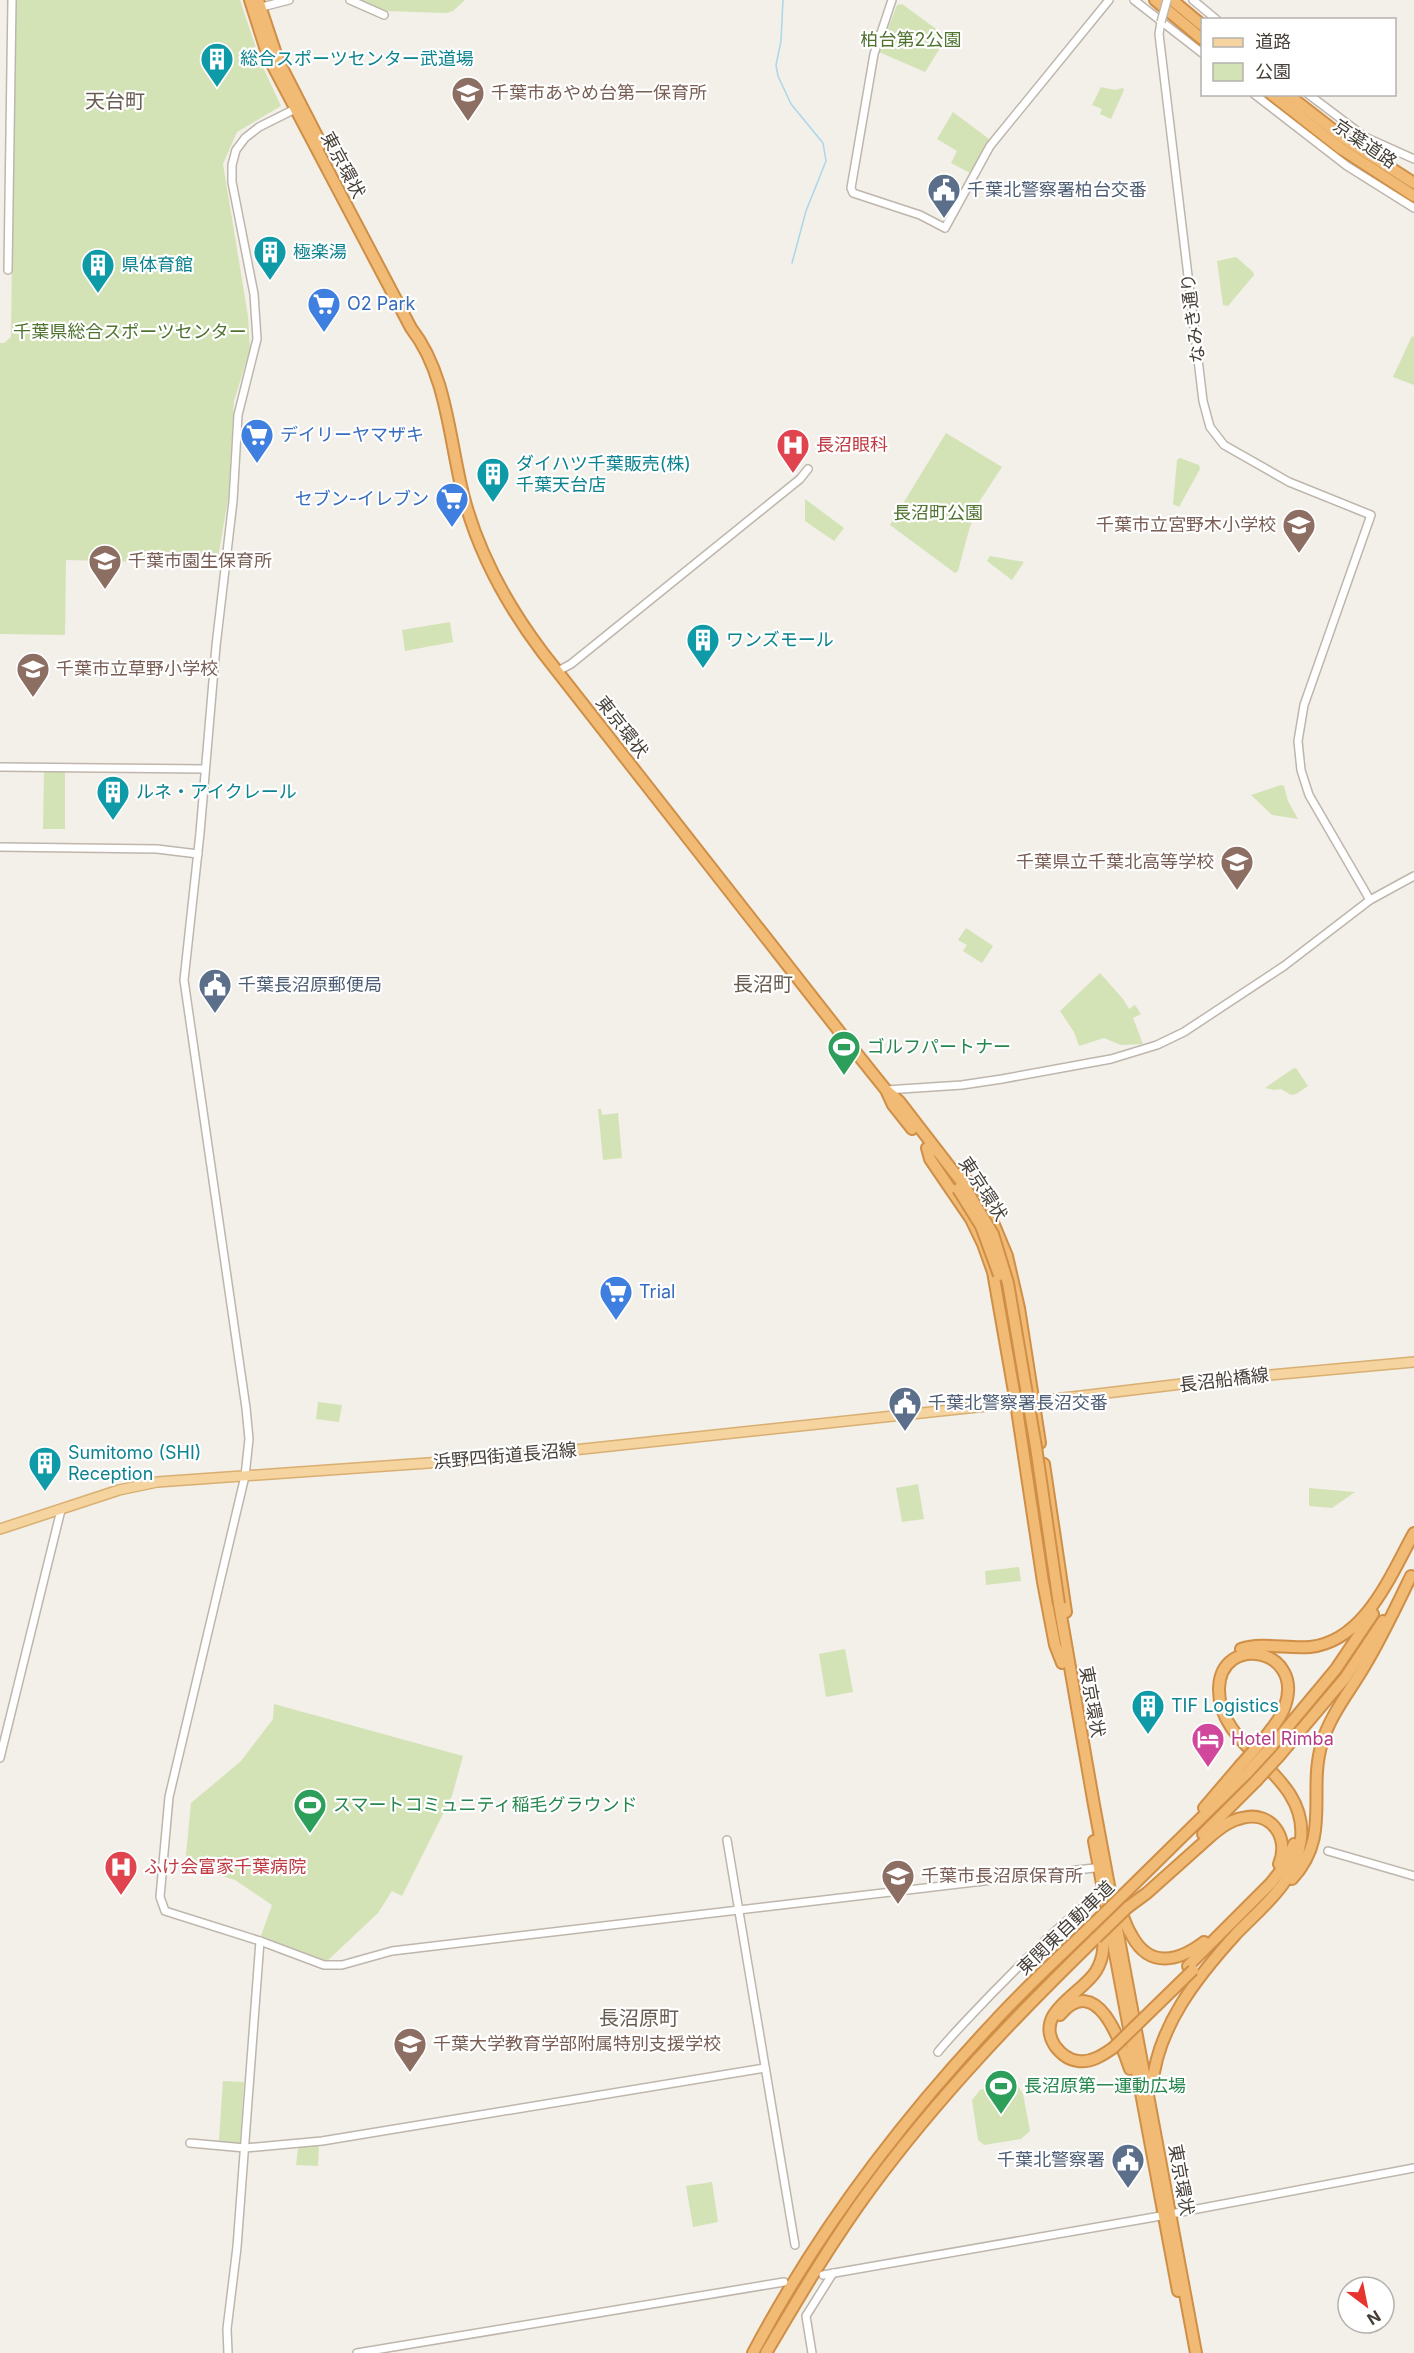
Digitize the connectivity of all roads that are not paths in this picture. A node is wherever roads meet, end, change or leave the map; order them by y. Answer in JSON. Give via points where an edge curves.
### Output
{"nodes":[{"id":1,"x":12,"y":0,"type":"edge"},
{"id":2,"x":289,"y":0,"type":"edge"},
{"id":3,"x":350,"y":0,"type":"edge"},
{"id":4,"x":892,"y":0,"type":"edge"},
{"id":5,"x":1109,"y":0,"type":"edge"},
{"id":6,"x":1134,"y":0,"type":"edge"},
{"id":7,"x":1155,"y":0,"type":"edge"},
{"id":8,"x":1167,"y":0,"type":"edge"},
{"id":9,"x":1172,"y":0,"type":"edge"},
{"id":10,"x":1193,"y":0,"type":"edge"},
{"id":11,"x":255,"y":4,"type":"edge"},
{"id":12,"x":384,"y":15,"type":"dead end"},
{"id":13,"x":1215,"y":18,"type":"edge"},
{"id":14,"x":1161,"y":22,"type":"junction"},
{"id":15,"x":1201,"y":23,"type":"edge"},
{"id":16,"x":1201,"y":37,"type":"edge"},
{"id":17,"x":1201,"y":52,"type":"edge"},
{"id":18,"x":1257,"y":96,"type":"edge"},
{"id":19,"x":1273,"y":96,"type":"edge"},
{"id":20,"x":1290,"y":96,"type":"edge"},
{"id":21,"x":1311,"y":96,"type":"edge"},
{"id":22,"x":298,"y":107,"type":"junction"},
{"id":23,"x":1411,"y":157,"type":"edge"},
{"id":24,"x":1414,"y":183,"type":"edge"},
{"id":25,"x":1414,"y":196,"type":"edge"},
{"id":26,"x":1414,"y":208,"type":"edge"},
{"id":27,"x":8,"y":270,"type":"dead end"},
{"id":28,"x":808,"y":469,"type":"dead end"},
{"id":29,"x":558,"y":671,"type":"junction"},
{"id":30,"x":0,"y":767,"type":"edge"},
{"id":31,"x":205,"y":769,"type":"junction"},
{"id":32,"x":0,"y":847,"type":"edge"},
{"id":33,"x":198,"y":854,"type":"junction"},
{"id":34,"x":1414,"y":876,"type":"edge"},
{"id":35,"x":1370,"y":900,"type":"junction"},
{"id":36,"x":886,"y":1090,"type":"junction"},
{"id":37,"x":930,"y":1146,"type":"junction"},
{"id":38,"x":1414,"y":1362,"type":"edge"},
{"id":39,"x":1034,"y":1401,"type":"junction"},
{"id":40,"x":1016,"y":1403,"type":"junction"},
{"id":41,"x":245,"y":1476,"type":"junction"},
{"id":42,"x":61,"y":1510,"type":"junction"},
{"id":43,"x":0,"y":1529,"type":"edge"},
{"id":44,"x":1414,"y":1533,"type":"edge"},
{"id":45,"x":1414,"y":1539,"type":"edge"},
{"id":46,"x":1412,"y":1573,"type":"edge"},
{"id":47,"x":1065,"y":1663,"type":"junction"},
{"id":48,"x":1271,"y":1748,"type":"junction"},
{"id":49,"x":0,"y":1758,"type":"edge"},
{"id":50,"x":1247,"y":1774,"type":"junction"},
{"id":51,"x":1093,"y":1835,"type":"junction"},
{"id":52,"x":727,"y":1840,"type":"dead end"},
{"id":53,"x":1328,"y":1851,"type":"dead end"},
{"id":54,"x":1094,"y":1868,"type":"junction"},
{"id":55,"x":1414,"y":1876,"type":"edge"},
{"id":56,"x":1110,"y":1883,"type":"junction"},
{"id":57,"x":1262,"y":1893,"type":"junction"},
{"id":58,"x":1098,"y":1898,"type":"junction"},
{"id":59,"x":1271,"y":1902,"type":"junction"},
{"id":60,"x":1128,"y":1907,"type":"junction"},
{"id":61,"x":738,"y":1908,"type":"junction"},
{"id":62,"x":1227,"y":1926,"type":"junction"},
{"id":63,"x":1236,"y":1934,"type":"junction"},
{"id":64,"x":260,"y":1941,"type":"junction"},
{"id":65,"x":1190,"y":1968,"type":"junction"},
{"id":66,"x":1111,"y":2046,"type":"junction"},
{"id":67,"x":938,"y":2052,"type":"dead end"},
{"id":68,"x":765,"y":2068,"type":"junction"},
{"id":69,"x":1148,"y":2113,"type":"junction"},
{"id":70,"x":190,"y":2143,"type":"dead end"},
{"id":71,"x":244,"y":2148,"type":"junction"},
{"id":72,"x":1414,"y":2168,"type":"edge"},
{"id":73,"x":1167,"y":2215,"type":"junction"},
{"id":74,"x":795,"y":2245,"type":"dead end"},
{"id":75,"x":833,"y":2273,"type":"junction"},
{"id":76,"x":823,"y":2275,"type":"dead end"},
{"id":77,"x":784,"y":2282,"type":"dead end"},
{"id":78,"x":228,"y":2353,"type":"edge"},
{"id":79,"x":357,"y":2353,"type":"edge"},
{"id":80,"x":753,"y":2353,"type":"edge"},
{"id":81,"x":766,"y":2353,"type":"edge"},
{"id":82,"x":812,"y":2353,"type":"edge"},
{"id":83,"x":1189,"y":2353,"type":"edge"},
{"id":84,"x":1196,"y":2353,"type":"edge"}],
"edges":[{"from":1,"to":27,"type":"street"},
{"from":2,"to":11,"type":"street"},
{"from":3,"to":12,"type":"street"},
{"from":4,"to":5,"type":"street","via":[[874,54],[851,188],[853,193],[920,215],[945,228],[990,146]]},
{"from":6,"to":14,"type":"street"},
{"from":7,"to":16,"type":"highway"},
{"from":8,"to":14,"type":"street","name":"なみき通り","bridge":true},
{"from":9,"to":15,"type":"highway"},
{"from":10,"to":13,"type":"street"},
{"from":11,"to":22,"type":"highway","name":"東京環状","via":[[267,54]]},
{"from":14,"to":17,"type":"street"},
{"from":14,"to":35,"type":"street","name":"なみき通り","via":[[1159,34],[1203,401],[1210,427],[1224,445],[1288,482],[1371,515],[1304,705],[1298,741],[1300,770],[1309,795]]},
{"from":18,"to":26,"type":"street","via":[[1347,166]]},
{"from":19,"to":25,"type":"highway","name":"京葉道路","via":[[1340,148]]},
{"from":20,"to":24,"type":"highway","name":"京葉道路","via":[[1345,139]]},
{"from":21,"to":23,"type":"street","via":[[1365,137]]},
{"from":22,"to":29,"type":"highway","name":"東京環状","via":[[419,339],[441,395],[466,506],[484,557],[512,609]]},
{"from":22,"to":31,"type":"street","via":[[245,138],[232,165],[254,294],[257,339],[238,415],[233,501]]},
{"from":28,"to":29,"type":"street"},
{"from":29,"to":36,"type":"highway","name":"東京環状"},
{"from":30,"to":31,"type":"street"},
{"from":31,"to":33,"type":"street"},
{"from":32,"to":33,"type":"street","via":[[157,849]]},
{"from":33,"to":41,"type":"street","via":[[184,990],[246,1408],[249,1439]]},
{"from":34,"to":35,"type":"street"},
{"from":35,"to":36,"type":"street","via":[[1284,966],[1184,1032],[1157,1045],[1111,1059],[972,1083]]},
{"from":36,"to":37,"type":"highway","name":"東京環状","via":[[899,1101]]},
{"from":37,"to":39,"type":"highway","via":[[942,1151],[972,1187],[1002,1242],[1014,1281]]},
{"from":37,"to":40,"type":"highway","via":[[930,1159],[971,1219],[983,1244],[997,1289]]},
{"from":37,"to":47,"type":"highway","name":"東京環状","bridge":true,"via":[[961,1186],[989,1244],[1003,1291]]},
{"from":38,"to":39,"type":"main road","name":"長沼船橋線"},
{"from":39,"to":40,"type":"main road","name":"長沼船橋線"},
{"from":39,"to":47,"type":"highway","via":[[1071,1650]]},
{"from":40,"to":41,"type":"main road","name":"浜野四街道長沼線","via":[[499,1458]]},
{"from":40,"to":47,"type":"highway","via":[[1054,1645]]},
{"from":41,"to":42,"type":"main road","name":"浜野四街道長沼線","via":[[136,1486]]},
{"from":41,"to":64,"type":"street","via":[[169,1797],[160,1897],[165,1911]]},
{"from":42,"to":43,"type":"main road","name":"浜野四街道長沼線"},
{"from":42,"to":49,"type":"street"},
{"from":44,"to":57,"type":"highway","via":[[1378,1596],[1350,1631],[1320,1645],[1247,1647],[1228,1656],[1216,1670],[1212,1689],[1221,1718],[1241,1747],[1282,1791],[1292,1809],[1296,1839],[1293,1848],[1285,1865]]},
{"from":45,"to":48,"type":"highway","name":"東関東自動車道","via":[[1392,1583],[1349,1650]]},
{"from":46,"to":48,"type":"highway","name":"東関東自動車道","via":[[1345,1678]]},
{"from":46,"to":59,"type":"highway","via":[[1385,1632],[1325,1732],[1316,1776],[1317,1827],[1307,1860]]},
{"from":47,"to":51,"type":"highway","name":"東京環状"},
{"from":47,"to":56,"type":"highway","name":"東京環状"},
{"from":48,"to":50,"type":"highway","bridge":true},
{"from":48,"to":50,"type":"highway","name":"東関東自動車道","bridge":true},
{"from":48,"to":59,"type":"highway","via":[[1274,1725],[1286,1705],[1288,1684],[1275,1660],[1249,1653],[1226,1666],[1219,1695],[1229,1722],[1286,1788],[1301,1827],[1294,1867]]},
{"from":50,"to":60,"type":"highway","name":"東関東自動車道"},
{"from":50,"to":80,"type":"highway","name":"東関東自動車道","bridge":true,"via":[[1185,1830],[995,2020],[901,2128],[824,2235]]},
{"from":51,"to":54,"type":"highway"},
{"from":51,"to":69,"type":"highway","name":"東京環状"},
{"from":52,"to":61,"type":"street"},
{"from":53,"to":55,"type":"street"},
{"from":54,"to":58,"type":"highway"},
{"from":54,"to":61,"type":"street"},
{"from":56,"to":62,"type":"highway","via":[[1131,1935],[1151,1956],[1180,1957]]},
{"from":56,"to":69,"type":"highway","name":"東京環状"},
{"from":57,"to":60,"type":"highway","via":[[1281,1861],[1283,1845],[1273,1824],[1250,1816],[1224,1826]]},
{"from":57,"to":62,"type":"highway"},
{"from":58,"to":66,"type":"highway","via":[[1104,1954],[1090,1979],[1055,2013],[1051,2036],[1062,2053],[1078,2061],[1092,2060]]},
{"from":58,"to":67,"type":"street","via":[[1088,1902],[1053,1934]]},
{"from":59,"to":63,"type":"highway"},
{"from":60,"to":81,"type":"highway","name":"東関東自動車道","bridge":true,"via":[[1004,2029],[911,2136],[835,2240]]},
{"from":61,"to":64,"type":"street","via":[[392,1951],[334,1966]]},
{"from":61,"to":68,"type":"street"},
{"from":62,"to":65,"type":"highway"},
{"from":63,"to":65,"type":"highway"},
{"from":63,"to":69,"type":"highway","via":[[1188,1995],[1162,2042]]},
{"from":64,"to":71,"type":"street"},
{"from":65,"to":66,"type":"highway"},
{"from":66,"to":69,"type":"highway","via":[[1090,2055],[1068,2051],[1056,2030],[1060,2015],[1072,2005],[1087,2002],[1108,2017]]},
{"from":68,"to":71,"type":"street","via":[[362,2136]]},
{"from":68,"to":74,"type":"street"},
{"from":69,"to":73,"type":"highway","name":"東京環状"},
{"from":70,"to":71,"type":"street"},
{"from":71,"to":78,"type":"street"},
{"from":72,"to":73,"type":"street"},
{"from":73,"to":75,"type":"street"},
{"from":73,"to":83,"type":"highway","name":"東京環状"},
{"from":73,"to":84,"type":"highway","name":"東京環状"},
{"from":75,"to":76,"type":"street"},
{"from":75,"to":82,"type":"street","via":[[806,2316]]},
{"from":77,"to":79,"type":"street"}]}
